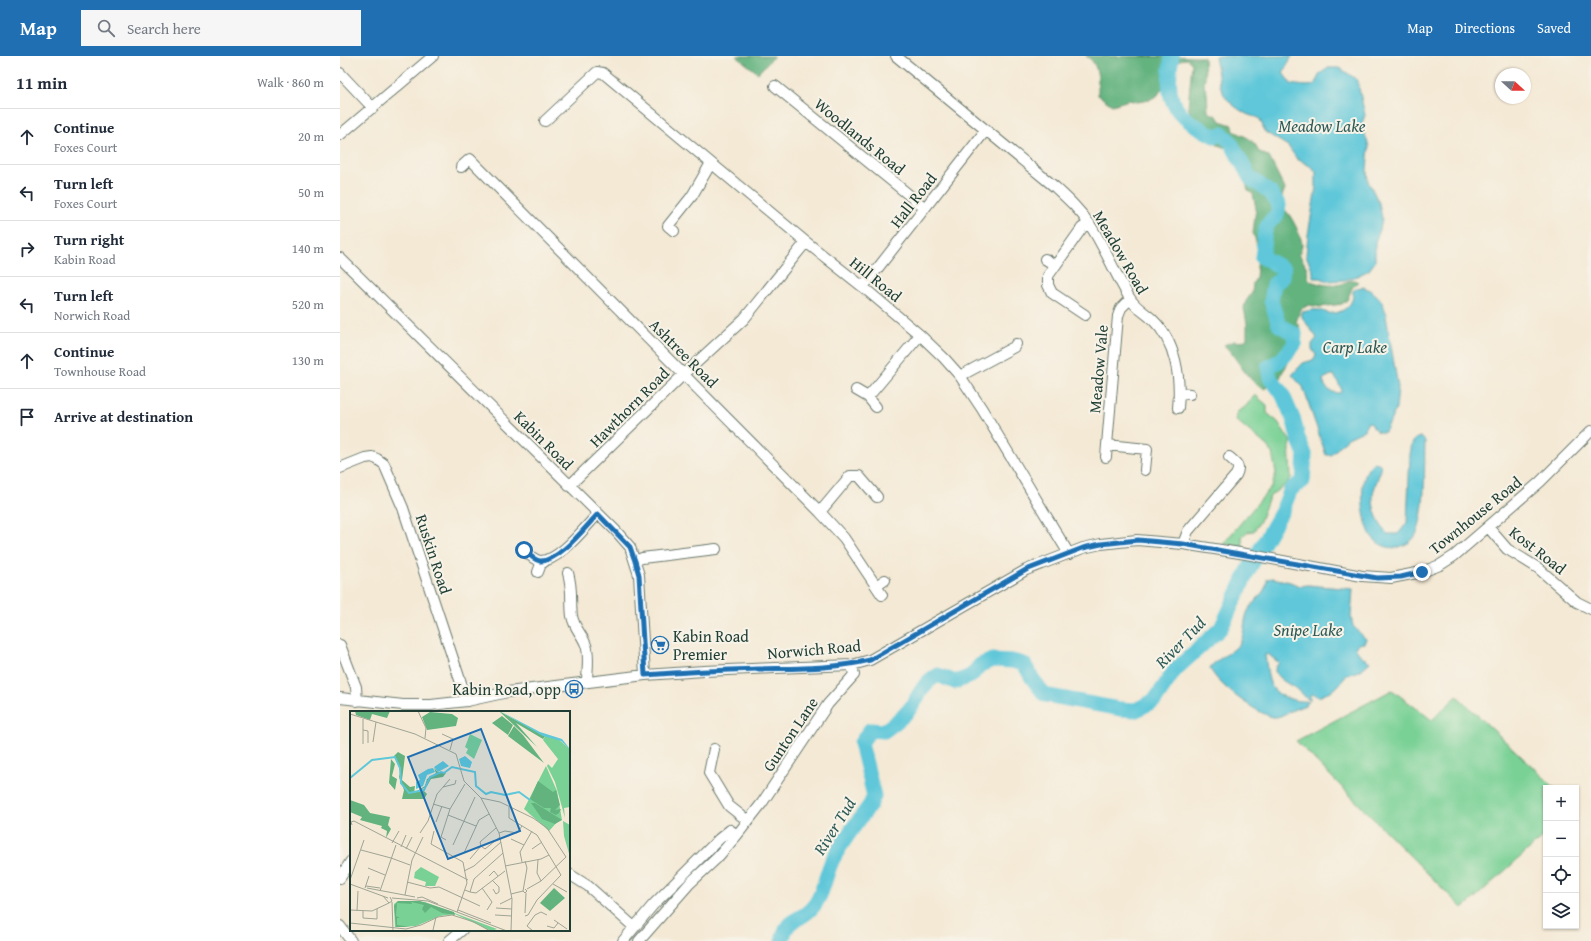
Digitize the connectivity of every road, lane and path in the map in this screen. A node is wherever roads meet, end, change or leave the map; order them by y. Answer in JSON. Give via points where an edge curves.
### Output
{"nodes":[{"id":1,"x":433,"y":56,"type":"edge"},
{"id":2,"x":896,"y":56,"type":"edge"},
{"id":3,"x":340,"y":73,"type":"edge"},
{"id":4,"x":775,"y":86,"type":"dead end"},
{"id":5,"x":373,"y":108,"type":"junction"},
{"id":6,"x":546,"y":115,"type":"dead end"},
{"id":7,"x":986,"y":130,"type":"junction"},
{"id":8,"x":340,"y":135,"type":"edge"},
{"id":9,"x":711,"y":163,"type":"junction"},
{"id":10,"x":461,"y":167,"type":"dead end"},
{"id":11,"x":925,"y":208,"type":"junction"},
{"id":12,"x":1089,"y":223,"type":"junction"},
{"id":13,"x":674,"y":231,"type":"dead end"},
{"id":14,"x":806,"y":242,"type":"junction"},
{"id":15,"x":346,"y":259,"type":"edge"},
{"id":16,"x":1046,"y":259,"type":"dead end"},
{"id":17,"x":1055,"y":265,"type":"junction"},
{"id":18,"x":863,"y":287,"type":"junction"},
{"id":19,"x":1130,"y":299,"type":"junction"},
{"id":20,"x":1085,"y":314,"type":"dead end"},
{"id":21,"x":920,"y":335,"type":"junction"},
{"id":22,"x":1016,"y":344,"type":"dead end"},
{"id":23,"x":683,"y":375,"type":"junction"},
{"id":24,"x":960,"y":376,"type":"junction"},
{"id":25,"x":856,"y":390,"type":"dead end"},
{"id":26,"x":1180,"y":393,"type":"junction"},
{"id":27,"x":1190,"y":394,"type":"dead end"},
{"id":28,"x":868,"y":397,"type":"junction"},
{"id":29,"x":876,"y":407,"type":"dead end"},
{"id":30,"x":1178,"y":408,"type":"dead end"},
{"id":31,"x":1591,"y":431,"type":"edge"},
{"id":32,"x":1107,"y":446,"type":"junction"},
{"id":33,"x":1106,"y":457,"type":"dead end"},
{"id":34,"x":1229,"y":457,"type":"dead end"},
{"id":35,"x":340,"y":468,"type":"edge"},
{"id":36,"x":1145,"y":470,"type":"dead end"},
{"id":37,"x":569,"y":486,"type":"junction"},
{"id":38,"x":878,"y":497,"type":"dead end"},
{"id":39,"x":820,"y":512,"type":"junction"},
{"id":40,"x":598,"y":514,"type":"junction"},
{"id":41,"x":1488,"y":527,"type":"junction"},
{"id":42,"x":1183,"y":544,"type":"junction"},
{"id":43,"x":716,"y":549,"type":"dead end"},
{"id":44,"x":524,"y":550,"type":"dead end"},
{"id":45,"x":1069,"y":554,"type":"junction"},
{"id":46,"x":1263,"y":557,"type":"joint"},
{"id":47,"x":548,"y":559,"type":"junction"},
{"id":48,"x":635,"y":561,"type":"junction"},
{"id":49,"x":538,"y":572,"type":"dead end"},
{"id":50,"x":568,"y":573,"type":"dead end"},
{"id":51,"x":885,"y":580,"type":"dead end"},
{"id":52,"x":876,"y":586,"type":"junction"},
{"id":53,"x":882,"y":595,"type":"dead end"},
{"id":54,"x":1591,"y":609,"type":"edge"},
{"id":55,"x":340,"y":645,"type":"edge"},
{"id":56,"x":852,"y":665,"type":"junction"},
{"id":57,"x":645,"y":675,"type":"junction"},
{"id":58,"x":587,"y":682,"type":"junction"},
{"id":59,"x":340,"y":698,"type":"edge"},
{"id":60,"x":357,"y":701,"type":"junction"},
{"id":61,"x":467,"y":701,"type":"junction"},
{"id":62,"x":404,"y":709,"type":"edge"},
{"id":63,"x":714,"y":749,"type":"dead end"},
{"id":64,"x":748,"y":821,"type":"junction"},
{"id":65,"x":738,"y":835,"type":"junction"},
{"id":66,"x":350,"y":863,"type":"edge"},
{"id":67,"x":570,"y":875,"type":"edge"},
{"id":68,"x":340,"y":878,"type":"edge"},
{"id":69,"x":340,"y":926,"type":"edge"},
{"id":70,"x":634,"y":927,"type":"junction"},
{"id":71,"x":461,"y":931,"type":"edge"},
{"id":72,"x":351,"y":941,"type":"edge"},
{"id":73,"x":449,"y":941,"type":"edge"},
{"id":74,"x":623,"y":941,"type":"edge"},
{"id":75,"x":639,"y":941,"type":"edge"}],
"edges":[{"from":1,"to":5,"type":"street"},
{"from":2,"to":7,"type":"street","name":"Meadow Road"},
{"from":3,"to":5,"type":"street"},
{"from":4,"to":11,"type":"street","name":"Woodlands Road"},
{"from":5,"to":8,"type":"street"},
{"from":6,"to":9,"type":"street","name":"Hill Road","via":[[597,72],[612,74]]},
{"from":7,"to":11,"type":"street","name":"Hall Road"},
{"from":7,"to":12,"type":"street","name":"Meadow Road","via":[[1060,191]]},
{"from":9,"to":13,"type":"street","via":[[692,196],[668,226]]},
{"from":9,"to":14,"type":"street","name":"Hill Road"},
{"from":10,"to":23,"type":"street","name":"Ashtree Road","via":[[470,159]]},
{"from":11,"to":18,"type":"street","name":"Hall Road"},
{"from":12,"to":17,"type":"street","via":[[1082,228]]},
{"from":12,"to":19,"type":"street","name":"Meadow Road"},
{"from":14,"to":18,"type":"street","name":"Hill Road"},
{"from":14,"to":23,"type":"street","name":"Hawthorn Road","via":[[744,319]]},
{"from":15,"to":37,"type":"street","name":"Kabin Road"},
{"from":16,"to":17,"type":"street"},
{"from":17,"to":20,"type":"street","via":[[1048,276],[1048,285],[1052,293]]},
{"from":18,"to":21,"type":"street","name":"Hill Road"},
{"from":19,"to":26,"type":"street","name":"Meadow Road","via":[[1153,320],[1166,338],[1176,363]]},
{"from":19,"to":32,"type":"street","name":"Meadow Vale","via":[[1121,308],[1118,316]]},
{"from":21,"to":24,"type":"street","name":"Hill Road"},
{"from":21,"to":28,"type":"street"},
{"from":22,"to":24,"type":"street"},
{"from":23,"to":37,"type":"street","name":"Hawthorn Road"},
{"from":23,"to":39,"type":"street","name":"Ashtree Road"},
{"from":24,"to":45,"type":"street","name":"Hill Road"},
{"from":25,"to":28,"type":"street"},
{"from":26,"to":27,"type":"street"},
{"from":26,"to":30,"type":"street","name":"Meadow Road"},
{"from":28,"to":29,"type":"street"},
{"from":31,"to":41,"type":"street","name":"Townhouse Road","via":[[1540,482]]},
{"from":32,"to":33,"type":"street","name":"Meadow Vale"},
{"from":32,"to":36,"type":"street","via":[[1152,450]]},
{"from":34,"to":42,"type":"street","via":[[1238,464],[1239,470],[1188,531]]},
{"from":35,"to":61,"type":"street","name":"Ruskin Road","via":[[372,457],[384,464],[403,508]]},
{"from":37,"to":40,"type":"street","name":"Kabin Road"},
{"from":38,"to":39,"type":"street","via":[[859,476],[850,476]]},
{"from":39,"to":52,"type":"street","name":"Ashtree Road","via":[[844,538]]},
{"from":40,"to":47,"type":"street","via":[[566,547]]},
{"from":40,"to":48,"type":"street","name":"Kabin Road","via":[[630,547]]},
{"from":41,"to":46,"type":"street","name":"Townhouse Road","via":[[1440,565],[1401,577],[1362,576]]},
{"from":41,"to":54,"type":"street","name":"Kost Road","via":[[1507,549],[1538,568],[1577,602]]},
{"from":42,"to":45,"type":"street","name":"Norwich Road","via":[[1138,540],[1101,544]]},
{"from":42,"to":46,"type":"street","name":"Norwich Road"},
{"from":43,"to":48,"type":"street"},
{"from":44,"to":47,"type":"street","via":[[540,561]]},
{"from":45,"to":56,"type":"street","name":"Norwich Road","via":[[1026,570],[870,660]]},
{"from":47,"to":49,"type":"street","via":[[541,564]]},
{"from":48,"to":57,"type":"street","name":"Kabin Road","via":[[639,575]]},
{"from":50,"to":58,"type":"street","via":[[572,588],[574,624],[587,650]]},
{"from":51,"to":52,"type":"street"},
{"from":52,"to":53,"type":"street","name":"Ashtree Road"},
{"from":55,"to":60,"type":"street","via":[[356,687]]},
{"from":56,"to":57,"type":"street","name":"Norwich Road"},
{"from":56,"to":64,"type":"street","name":"Gunton Lane","via":[[854,675],[828,704]]},
{"from":57,"to":58,"type":"street","name":"Norwich Road"},
{"from":58,"to":61,"type":"street","name":"Norwich Road","via":[[508,692]]},
{"from":59,"to":60,"type":"street","name":"Norwich Road"},
{"from":60,"to":62,"type":"street","name":"Norwich Road"},
{"from":61,"to":62,"type":"street","name":"Norwich Road"},
{"from":63,"to":64,"type":"street","via":[[709,773],[729,806]]},
{"from":64,"to":65,"type":"street","name":"Gunton Lane"},
{"from":65,"to":70,"type":"street","via":[[730,830],[719,839],[675,881]]},
{"from":65,"to":75,"type":"street","name":"Gunton Lane","via":[[690,883]]},
{"from":66,"to":68,"type":"street"},
{"from":67,"to":70,"type":"street","via":[[588,886]]},
{"from":69,"to":72,"type":"street"},
{"from":70,"to":74,"type":"street"},
{"from":71,"to":73,"type":"street"}]}
